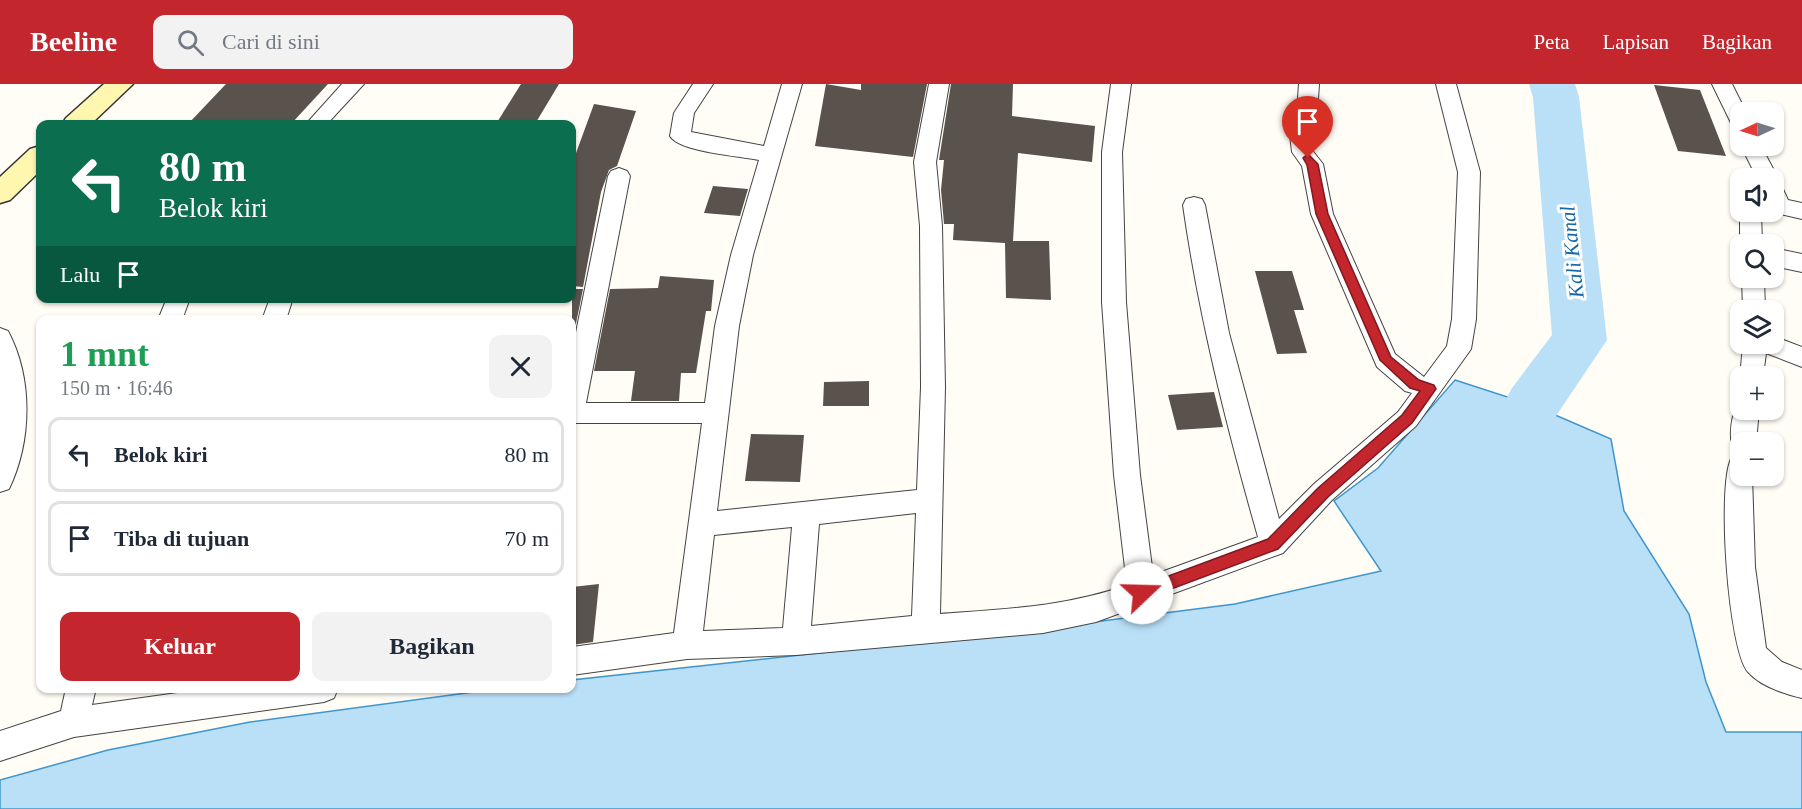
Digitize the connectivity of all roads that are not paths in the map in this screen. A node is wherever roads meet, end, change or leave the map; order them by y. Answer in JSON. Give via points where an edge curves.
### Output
{"nodes":[{"id":1,"x":120,"y":84,"type":"edge"},
{"id":2,"x":354,"y":84,"type":"edge"},
{"id":3,"x":703,"y":84,"type":"edge"},
{"id":4,"x":792,"y":84,"type":"edge"},
{"id":5,"x":939,"y":84,"type":"edge"},
{"id":6,"x":1121,"y":84,"type":"edge"},
{"id":7,"x":1309,"y":84,"type":"edge"},
{"id":8,"x":1446,"y":84,"type":"edge"},
{"id":9,"x":1722,"y":84,"type":"edge"},
{"id":10,"x":1731,"y":102,"type":"edge"},
{"id":11,"x":80,"y":120,"type":"edge"},
{"id":12,"x":320,"y":120,"type":"edge"},
{"id":13,"x":770,"y":154,"type":"junction"},
{"id":14,"x":36,"y":160,"type":"edge"},
{"id":15,"x":620,"y":176,"type":"dead end"},
{"id":16,"x":0,"y":193,"type":"edge"},
{"id":17,"x":1784,"y":204,"type":"edge"},
{"id":18,"x":1194,"y":205,"type":"dead end"},
{"id":19,"x":1802,"y":211,"type":"edge"},
{"id":20,"x":1784,"y":259,"type":"edge"},
{"id":21,"x":1802,"y":263,"type":"edge"},
{"id":22,"x":1,"y":342,"type":"edge"},
{"id":23,"x":1784,"y":350,"type":"edge"},
{"id":24,"x":1802,"y":357,"type":"edge"},
{"id":25,"x":1429,"y":389,"type":"junction"},
{"id":26,"x":576,"y":391,"type":"edge"},
{"id":27,"x":576,"y":411,"type":"edge"},
{"id":28,"x":717,"y":413,"type":"junction"},
{"id":29,"x":0,"y":482,"type":"edge"},
{"id":30,"x":1740,"y":486,"type":"edge"},
{"id":31,"x":930,"y":500,"type":"junction"},
{"id":32,"x":806,"y":513,"type":"junction"},
{"id":33,"x":704,"y":524,"type":"junction"},
{"id":34,"x":1273,"y":544,"type":"junction"},
{"id":35,"x":1142,"y":593,"type":"junction"},
{"id":36,"x":926,"y":628,"type":"junction"},
{"id":37,"x":796,"y":641,"type":"junction"},
{"id":38,"x":687,"y":645,"type":"junction"},
{"id":39,"x":576,"y":659,"type":"edge"},
{"id":40,"x":1802,"y":684,"type":"edge"},
{"id":41,"x":80,"y":693,"type":"edge"},
{"id":42,"x":250,"y":693,"type":"edge"},
{"id":43,"x":175,"y":698,"type":"edge"},
{"id":44,"x":74,"y":722,"type":"junction"},
{"id":45,"x":0,"y":746,"type":"edge"}],
"edges":[{"from":1,"to":11,"type":"main road"},
{"from":2,"to":12,"type":"street"},
{"from":3,"to":13,"type":"street","via":[[684,112],[680,136]]},
{"from":4,"to":13,"type":"street"},
{"from":5,"to":31,"type":"street","via":[[925,162],[931,226]]},
{"from":6,"to":35,"type":"street","via":[[1112,152],[1114,302],[1127,475]]},
{"from":7,"to":25,"type":"street","via":[[1301,150],[1312,164],[1322,214],[1386,360],[1414,384]]},
{"from":8,"to":25,"type":"street","via":[[1469,172],[1464,319],[1459,349]]},
{"from":9,"to":10,"type":"street"},
{"from":13,"to":28,"type":"street","via":[[742,255]]},
{"from":14,"to":16,"type":"main road"},
{"from":15,"to":26,"type":"street"},
{"from":17,"to":19,"type":"street"},
{"from":18,"to":34,"type":"street","via":[[1201,259],[1234,410]]},
{"from":20,"to":21,"type":"street"},
{"from":22,"to":29,"type":"street","via":[[12,373],[12,420],[9,453]]},
{"from":23,"to":24,"type":"street"},
{"from":25,"to":34,"type":"street","via":[[1407,419],[1323,492]]},
{"from":27,"to":28,"type":"street"},
{"from":28,"to":33,"type":"street"},
{"from":30,"to":40,"type":"street","via":[[1742,572],[1751,648],[1758,662],[1788,681]]},
{"from":31,"to":32,"type":"street"},
{"from":31,"to":36,"type":"street"},
{"from":32,"to":33,"type":"street"},
{"from":32,"to":37,"type":"street"},
{"from":33,"to":38,"type":"street"},
{"from":34,"to":35,"type":"street"},
{"from":35,"to":36,"type":"street","via":[[1096,609],[1043,620]]},
{"from":36,"to":37,"type":"street"},
{"from":37,"to":38,"type":"street"},
{"from":38,"to":39,"type":"street"},
{"from":41,"to":44,"type":"street"},
{"from":42,"to":43,"type":"street"},
{"from":43,"to":44,"type":"street"},
{"from":44,"to":45,"type":"street"}]}
